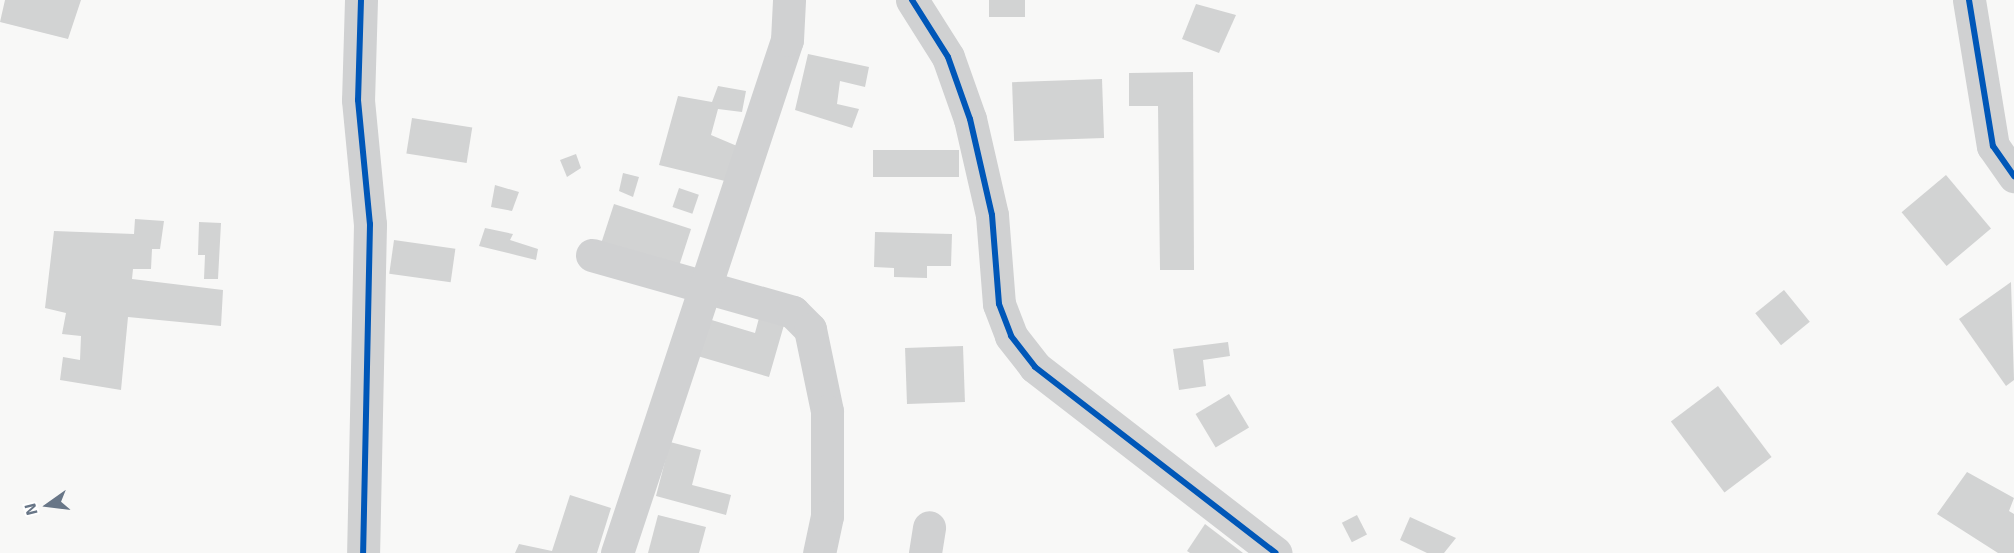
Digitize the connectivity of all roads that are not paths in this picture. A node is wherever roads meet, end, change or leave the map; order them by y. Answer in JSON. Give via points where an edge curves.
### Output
{"nodes":[{"id":1,"x":361,"y":0,"type":"edge"},
{"id":2,"x":789,"y":0,"type":"edge"},
{"id":3,"x":912,"y":0,"type":"edge"},
{"id":4,"x":1970,"y":1,"type":"edge"},
{"id":5,"x":2014,"y":176,"type":"edge"},
{"id":6,"x":592,"y":255,"type":"dead end"},
{"id":7,"x":706,"y":287,"type":"junction"},
{"id":8,"x":363,"y":553,"type":"edge"},
{"id":9,"x":617,"y":553,"type":"edge"},
{"id":10,"x":819,"y":553,"type":"edge"},
{"id":11,"x":1276,"y":553,"type":"edge"}],
"edges":[{"from":1,"to":8,"type":"street","via":[[358,100],[370,224]]},
{"from":2,"to":7,"type":"street","via":[[787,40]]},
{"from":3,"to":11,"type":"street","via":[[948,57],[970,119],[992,214],[999,304],[1011,336],[1035,367]]},
{"from":4,"to":5,"type":"street","via":[[1993,146]]},
{"from":6,"to":7,"type":"street"},
{"from":7,"to":9,"type":"street"},
{"from":7,"to":10,"type":"street","via":[[793,312],[810,329],[827,411],[827,516]]}]}
